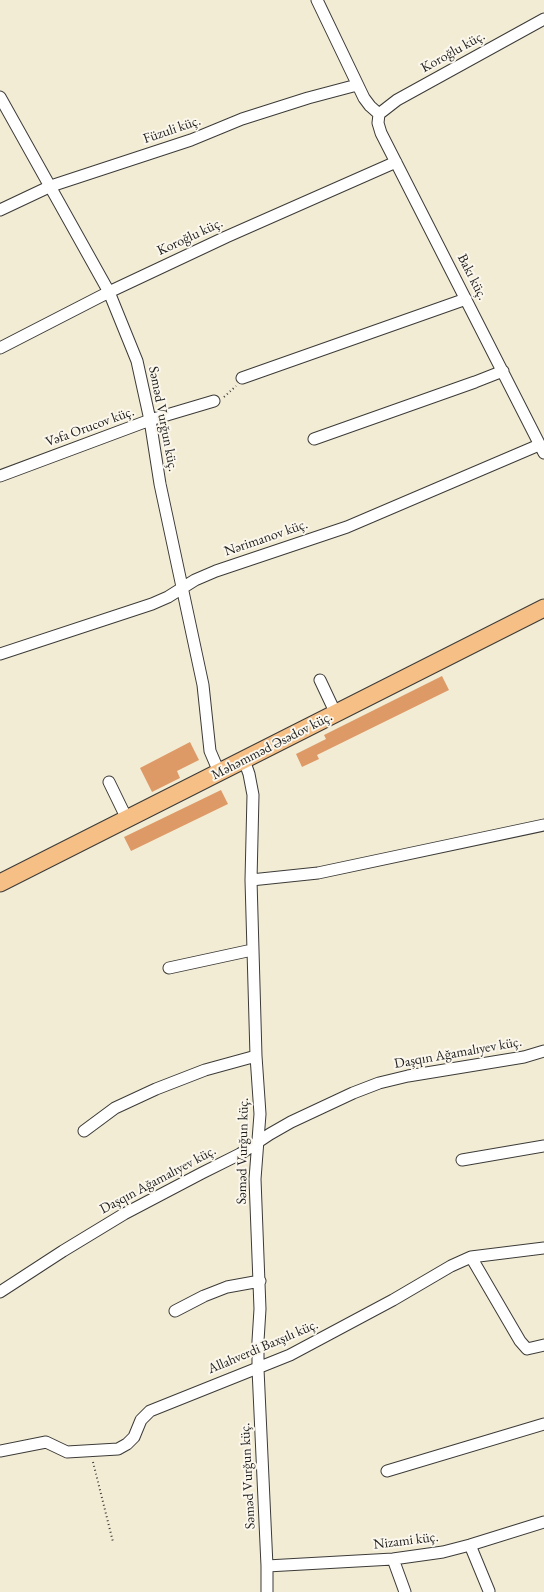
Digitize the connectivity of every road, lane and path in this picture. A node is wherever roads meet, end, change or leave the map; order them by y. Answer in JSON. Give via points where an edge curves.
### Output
{"nodes":[{"id":1,"x":330,"y":0,"type":"edge"},
{"id":2,"x":318,"y":3,"type":"edge"},
{"id":3,"x":544,"y":19,"type":"edge"},
{"id":4,"x":357,"y":85,"type":"junction"},
{"id":5,"x":0,"y":97,"type":"edge"},
{"id":6,"x":379,"y":114,"type":"junction"},
{"id":7,"x":396,"y":162,"type":"junction"},
{"id":8,"x":50,"y":186,"type":"junction"},
{"id":9,"x":0,"y":210,"type":"edge"},
{"id":10,"x":109,"y":292,"type":"junction"},
{"id":11,"x":466,"y":299,"type":"junction"},
{"id":12,"x":0,"y":348,"type":"edge"},
{"id":13,"x":502,"y":371,"type":"junction"},
{"id":14,"x":242,"y":378,"type":"joint"},
{"id":15,"x":214,"y":401,"type":"joint"},
{"id":16,"x":150,"y":420,"type":"junction"},
{"id":17,"x":314,"y":439,"type":"dead end"},
{"id":18,"x":542,"y":449,"type":"edge"},
{"id":19,"x":0,"y":476,"type":"edge"},
{"id":20,"x":182,"y":589,"type":"junction"},
{"id":21,"x":544,"y":608,"type":"edge"},
{"id":22,"x":0,"y":654,"type":"edge"},
{"id":23,"x":320,"y":680,"type":"dead end"},
{"id":24,"x":336,"y":714,"type":"junction"},
{"id":25,"x":244,"y":760,"type":"junction"},
{"id":26,"x":219,"y":772,"type":"junction"},
{"id":27,"x":109,"y":782,"type":"dead end"},
{"id":28,"x":127,"y":819,"type":"junction"},
{"id":29,"x":544,"y":825,"type":"edge"},
{"id":30,"x":251,"y":880,"type":"junction"},
{"id":31,"x":0,"y":883,"type":"edge"},
{"id":32,"x":252,"y":950,"type":"junction"},
{"id":33,"x":169,"y":968,"type":"dead end"},
{"id":34,"x":544,"y":1051,"type":"edge"},
{"id":35,"x":256,"y":1056,"type":"junction"},
{"id":36,"x":84,"y":1131,"type":"dead end"},
{"id":37,"x":257,"y":1144,"type":"junction"},
{"id":38,"x":544,"y":1146,"type":"edge"},
{"id":39,"x":462,"y":1160,"type":"dead end"},
{"id":40,"x":544,"y":1248,"type":"edge"},
{"id":41,"x":471,"y":1257,"type":"junction"},
{"id":42,"x":260,"y":1281,"type":"junction"},
{"id":43,"x":0,"y":1292,"type":"edge"},
{"id":44,"x":175,"y":1311,"type":"dead end"},
{"id":45,"x":544,"y":1345,"type":"edge"},
{"id":46,"x":258,"y":1369,"type":"junction"},
{"id":47,"x":544,"y":1424,"type":"edge"},
{"id":48,"x":0,"y":1451,"type":"edge"},
{"id":49,"x":91,"y":1451,"type":"junction"},
{"id":50,"x":387,"y":1471,"type":"dead end"},
{"id":51,"x":544,"y":1522,"type":"edge"},
{"id":52,"x":113,"y":1542,"type":"dead end"},
{"id":53,"x":470,"y":1545,"type":"junction"},
{"id":54,"x":393,"y":1559,"type":"junction"},
{"id":55,"x":267,"y":1566,"type":"junction"},
{"id":56,"x":490,"y":1590,"type":"dead end"},
{"id":57,"x":267,"y":1592,"type":"edge"},
{"id":58,"x":405,"y":1592,"type":"edge"}],
"edges":[{"from":1,"to":2,"type":"street"},
{"from":2,"to":4,"type":"street"},
{"from":3,"to":6,"type":"street","name":"Koroğlu küç.","via":[[397,100]]},
{"from":4,"to":6,"type":"street","via":[[370,106]]},
{"from":4,"to":8,"type":"street","name":"Füzuli küç.","via":[[242,119],[192,140]]},
{"from":5,"to":8,"type":"street","name":"Səməd Vurğun küç."},
{"from":6,"to":7,"type":"street","name":"Bakı küç.","via":[[381,133]]},
{"from":7,"to":10,"type":"street","name":"Koroğlu küç."},
{"from":7,"to":11,"type":"street","name":"Bakı küç."},
{"from":8,"to":9,"type":"street","name":"Füzuli küç."},
{"from":8,"to":10,"type":"street","name":"Səməd Vurğun küç."},
{"from":10,"to":12,"type":"street","name":"Koroğlu küç."},
{"from":10,"to":16,"type":"street","name":"Səməd Vurğun küç.","via":[[137,361]]},
{"from":11,"to":13,"type":"street","name":"Bakı küç."},
{"from":11,"to":14,"type":"street"},
{"from":13,"to":17,"type":"street"},
{"from":13,"to":18,"type":"street","name":"Bakı küç."},
{"from":14,"to":15,"type":"path","via":[[228,395]]},
{"from":15,"to":16,"type":"street","name":"Vəfa Orucov küç."},
{"from":16,"to":19,"type":"street","name":"Vəfa Orucov küç."},
{"from":16,"to":20,"type":"street","name":"Səməd Vurğun küç.","via":[[160,484]]},
{"from":18,"to":20,"type":"street","name":"Nərimanov küç.","via":[[347,526],[216,571]]},
{"from":20,"to":22,"type":"street","name":"Nərimanov küç.","via":[[152,604]]},
{"from":20,"to":26,"type":"street","name":"Səməd Vurğun küç.","via":[[203,685],[210,751]]},
{"from":21,"to":24,"type":"main road","name":"Məhəmməd Əsədov küç."},
{"from":23,"to":24,"type":"street"},
{"from":24,"to":25,"type":"main road","name":"Məhəmməd Əsədov küç."},
{"from":25,"to":26,"type":"main road","name":"Məhəmməd Əsədov küç."},
{"from":25,"to":30,"type":"street","name":"Səməd Vurğun küç.","via":[[250,774],[253,795]]},
{"from":26,"to":28,"type":"main road","name":"Məhəmməd Əsədov küç."},
{"from":27,"to":28,"type":"street"},
{"from":28,"to":31,"type":"main road","name":"Məhəmməd Əsədov küç."},
{"from":29,"to":30,"type":"street","via":[[318,873]]},
{"from":30,"to":32,"type":"street","name":"Səməd Vurğun küç."},
{"from":32,"to":33,"type":"street"},
{"from":32,"to":35,"type":"street","name":"Səməd Vurğun küç."},
{"from":34,"to":37,"type":"street","name":"Daşqın Ağamalıyev küç.","via":[[524,1057],[379,1083],[291,1122]]},
{"from":35,"to":36,"type":"street","via":[[205,1070],[156,1089],[115,1108]]},
{"from":35,"to":37,"type":"street","name":"Səməd Vurğun küç.","via":[[260,1114]]},
{"from":37,"to":42,"type":"street","name":"Səməd Vurğun küç.","via":[[255,1179]]},
{"from":37,"to":43,"type":"street","name":"Daşqın Ağamalıyev küç.","via":[[124,1214]]},
{"from":38,"to":39,"type":"street"},
{"from":40,"to":41,"type":"street","name":"Allahverdi Baxşılı küç."},
{"from":41,"to":45,"type":"street","via":[[520,1341],[527,1349]]},
{"from":41,"to":46,"type":"street","name":"Allahverdi Baxşılı küç.","via":[[325,1337]]},
{"from":42,"to":44,"type":"street","via":[[227,1287]]},
{"from":42,"to":46,"type":"street","name":"Səməd Vurğun küç."},
{"from":46,"to":49,"type":"street","name":"Allahverdi Baxşılı küç.","via":[[150,1411],[141,1420],[134,1437],[118,1449]]},
{"from":46,"to":55,"type":"street","name":"Səməd Vurğun küç."},
{"from":47,"to":50,"type":"street"},
{"from":48,"to":49,"type":"street","name":"Allahverdi Baxşılı küç.","via":[[46,1442],[67,1452]]},
{"from":49,"to":52,"type":"path"},
{"from":51,"to":53,"type":"street","name":"Nizami küç."},
{"from":53,"to":54,"type":"street","name":"Nizami küç.","via":[[443,1552]]},
{"from":53,"to":56,"type":"street"},
{"from":54,"to":55,"type":"street","name":"Nizami küç."},
{"from":54,"to":58,"type":"street"},
{"from":55,"to":57,"type":"street","name":"Səməd Vurğun küç."}]}
